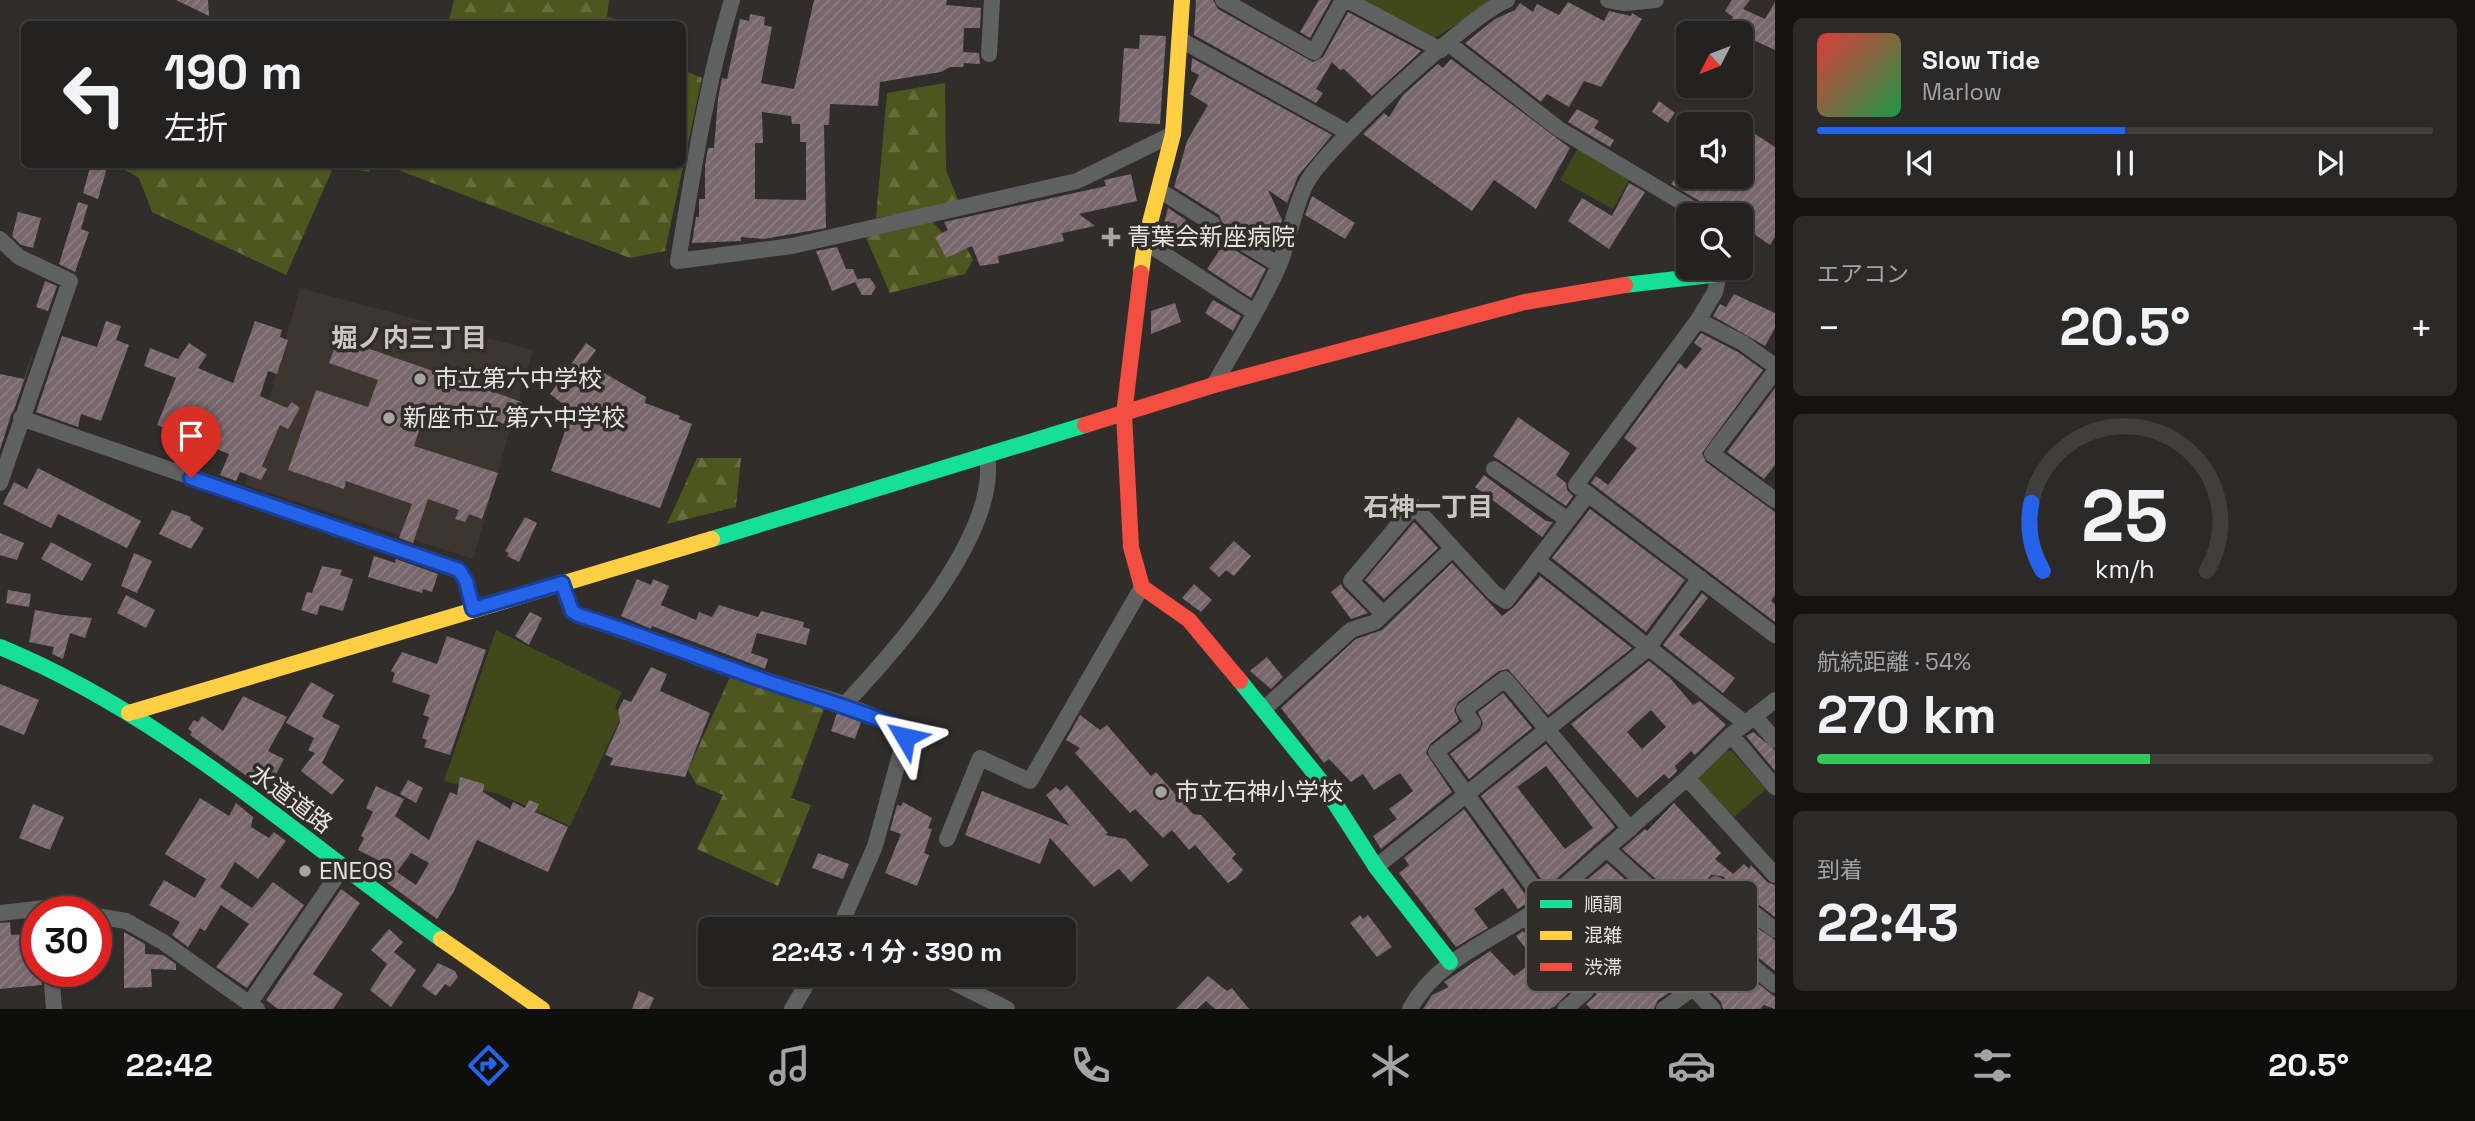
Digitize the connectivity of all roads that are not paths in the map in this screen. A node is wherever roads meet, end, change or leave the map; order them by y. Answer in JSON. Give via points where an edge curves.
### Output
{"nodes":[{"id":1,"x":732,"y":0,"type":"edge"},
{"id":2,"x":992,"y":0,"type":"edge"},
{"id":3,"x":1182,"y":0,"type":"edge"},
{"id":4,"x":1223,"y":0,"type":"edge"},
{"id":5,"x":1345,"y":0,"type":"edge"},
{"id":6,"x":1507,"y":0,"type":"edge"},
{"id":7,"x":1608,"y":0,"type":"edge"},
{"id":8,"x":1656,"y":0,"type":"edge"},
{"id":9,"x":1181,"y":40,"type":"junction"},
{"id":10,"x":1444,"y":46,"type":"junction"},
{"id":11,"x":989,"y":54,"type":"dead end"},
{"id":12,"x":1349,"y":133,"type":"junction"},
{"id":13,"x":1173,"y":134,"type":"junction"},
{"id":14,"x":1159,"y":190,"type":"junction"},
{"id":15,"x":1683,"y":203,"type":"edge"},
{"id":16,"x":1213,"y":224,"type":"dead end"},
{"id":17,"x":1228,"y":234,"type":"dead end"},
{"id":18,"x":0,"y":239,"type":"edge"},
{"id":19,"x":1145,"y":242,"type":"junction"},
{"id":20,"x":1279,"y":265,"type":"junction"},
{"id":21,"x":1676,"y":278,"type":"edge"},
{"id":22,"x":1723,"y":280,"type":"edge"},
{"id":23,"x":1254,"y":312,"type":"junction"},
{"id":24,"x":1698,"y":320,"type":"junction"},
{"id":25,"x":1775,"y":366,"type":"edge"},
{"id":26,"x":1775,"y":371,"type":"edge"},
{"id":27,"x":1214,"y":385,"type":"junction"},
{"id":28,"x":1124,"y":414,"type":"junction"},
{"id":29,"x":21,"y":418,"type":"junction"},
{"id":30,"x":987,"y":455,"type":"junction"},
{"id":31,"x":1494,"y":469,"type":"dead end"},
{"id":32,"x":1,"y":478,"type":"edge"},
{"id":33,"x":1588,"y":494,"type":"junction"},
{"id":34,"x":1775,"y":500,"type":"edge"},
{"id":35,"x":1568,"y":520,"type":"junction"},
{"id":36,"x":1451,"y":549,"type":"junction"},
{"id":37,"x":1538,"y":561,"type":"junction"},
{"id":38,"x":1700,"y":578,"type":"junction"},
{"id":39,"x":562,"y":583,"type":"junction"},
{"id":40,"x":1142,"y":587,"type":"junction"},
{"id":41,"x":473,"y":609,"type":"junction"},
{"id":42,"x":1383,"y":614,"type":"junction"},
{"id":43,"x":1775,"y":635,"type":"edge"},
{"id":44,"x":0,"y":647,"type":"edge"},
{"id":45,"x":1647,"y":649,"type":"junction"},
{"id":46,"x":1775,"y":700,"type":"edge"},
{"id":47,"x":845,"y":704,"type":"junction"},
{"id":48,"x":1264,"y":709,"type":"junction"},
{"id":49,"x":129,"y":713,"type":"junction"},
{"id":50,"x":1750,"y":720,"type":"junction"},
{"id":51,"x":1546,"y":731,"type":"junction"},
{"id":52,"x":1731,"y":734,"type":"junction"},
{"id":53,"x":1775,"y":740,"type":"edge"},
{"id":54,"x":1687,"y":778,"type":"junction"},
{"id":55,"x":1775,"y":787,"type":"edge"},
{"id":56,"x":1468,"y":793,"type":"junction"},
{"id":57,"x":1630,"y":829,"type":"junction"},
{"id":58,"x":947,"y":839,"type":"dead end"},
{"id":59,"x":1608,"y":850,"type":"junction"},
{"id":60,"x":343,"y":867,"type":"junction"},
{"id":61,"x":1376,"y":867,"type":"junction"},
{"id":62,"x":1775,"y":875,"type":"edge"},
{"id":63,"x":1529,"y":880,"type":"edge"},
{"id":64,"x":1572,"y":880,"type":"edge"},
{"id":65,"x":1641,"y":880,"type":"edge"},
{"id":66,"x":21,"y":912,"type":"edge"},
{"id":67,"x":0,"y":913,"type":"edge"},
{"id":68,"x":849,"y":917,"type":"edge"},
{"id":69,"x":1758,"y":917,"type":"edge"},
{"id":70,"x":112,"y":918,"type":"edge"},
{"id":71,"x":1526,"y":918,"type":"edge"},
{"id":72,"x":1775,"y":930,"type":"edge"},
{"id":73,"x":1450,"y":962,"type":"junction"},
{"id":74,"x":1758,"y":971,"type":"edge"},
{"id":75,"x":1775,"y":985,"type":"edge"},
{"id":76,"x":52,"y":987,"type":"edge"},
{"id":77,"x":805,"y":987,"type":"edge"},
{"id":78,"x":963,"y":987,"type":"edge"},
{"id":79,"x":1585,"y":992,"type":"edge"},
{"id":80,"x":1687,"y":992,"type":"edge"},
{"id":81,"x":1697,"y":992,"type":"edge"},
{"id":82,"x":253,"y":1006,"type":"edge"},
{"id":83,"x":1574,"y":1007,"type":"edge"},
{"id":84,"x":54,"y":1009,"type":"edge"},
{"id":85,"x":542,"y":1009,"type":"edge"},
{"id":86,"x":792,"y":1009,"type":"edge"},
{"id":87,"x":1007,"y":1009,"type":"edge"},
{"id":88,"x":1410,"y":1009,"type":"edge"},
{"id":89,"x":1664,"y":1009,"type":"edge"},
{"id":90,"x":1713,"y":1009,"type":"edge"}],
"edges":[{"from":1,"to":13,"type":"street","via":[[708,86],[678,261],[792,246],[1077,181]]},
{"from":2,"to":11,"type":"street"},
{"from":3,"to":9,"type":"street"},
{"from":4,"to":5,"type":"street","via":[[1314,52]]},
{"from":5,"to":10,"type":"street"},
{"from":6,"to":10,"type":"street","via":[[1490,7]]},
{"from":7,"to":8,"type":"street"},
{"from":9,"to":12,"type":"street"},
{"from":9,"to":13,"type":"street"},
{"from":10,"to":12,"type":"street"},
{"from":10,"to":15,"type":"street","via":[[1559,129]]},
{"from":12,"to":20,"type":"street","via":[[1306,183]]},
{"from":13,"to":14,"type":"street"},
{"from":14,"to":16,"type":"street"},
{"from":14,"to":19,"type":"street"},
{"from":17,"to":20,"type":"street"},
{"from":18,"to":29,"type":"street","via":[[19,257],[70,281]]},
{"from":19,"to":23,"type":"street"},
{"from":19,"to":28,"type":"street"},
{"from":20,"to":23,"type":"street"},
{"from":21,"to":27,"type":"street","via":[[1525,302]]},
{"from":22,"to":24,"type":"street"},
{"from":23,"to":27,"type":"street"},
{"from":24,"to":25,"type":"street"},
{"from":24,"to":33,"type":"street","via":[[1576,485]]},
{"from":26,"to":34,"type":"street","via":[[1712,454]]},
{"from":27,"to":28,"type":"street"},
{"from":28,"to":30,"type":"street"},
{"from":28,"to":40,"type":"street","via":[[1130,536]]},
{"from":29,"to":32,"type":"street"},
{"from":29,"to":41,"type":"street","via":[[459,570]]},
{"from":30,"to":39,"type":"street"},
{"from":30,"to":47,"type":"street","via":[[990,473],[973,533],[901,644]]},
{"from":31,"to":35,"type":"street"},
{"from":33,"to":35,"type":"street"},
{"from":33,"to":38,"type":"street"},
{"from":35,"to":37,"type":"street"},
{"from":36,"to":37,"type":"street","via":[[1506,601]]},
{"from":36,"to":42,"type":"street"},
{"from":36,"to":42,"type":"street","via":[[1413,506],[1351,581]]},
{"from":37,"to":45,"type":"street"},
{"from":38,"to":43,"type":"street"},
{"from":38,"to":45,"type":"street"},
{"from":39,"to":41,"type":"street"},
{"from":39,"to":47,"type":"street","via":[[572,611],[578,615]]},
{"from":40,"to":48,"type":"street","via":[[1189,620]]},
{"from":40,"to":58,"type":"street","via":[[1030,781],[980,758]]},
{"from":41,"to":49,"type":"street"},
{"from":42,"to":48,"type":"street","via":[[1375,622],[1351,630]]},
{"from":44,"to":49,"type":"street","name":"水道道路"},
{"from":45,"to":50,"type":"street"},
{"from":45,"to":51,"type":"street"},
{"from":46,"to":50,"type":"street"},
{"from":47,"to":68,"type":"street","via":[[904,729],[905,737]]},
{"from":48,"to":61,"type":"street","via":[[1320,780]]},
{"from":49,"to":60,"type":"street","name":"水道道路","via":[[241,789]]},
{"from":50,"to":52,"type":"street"},
{"from":50,"to":53,"type":"street"},
{"from":51,"to":56,"type":"street"},
{"from":51,"to":56,"type":"street","via":[[1505,679],[1464,710],[1474,723],[1436,752]]},
{"from":51,"to":57,"type":"street"},
{"from":52,"to":54,"type":"street"},
{"from":52,"to":55,"type":"street"},
{"from":54,"to":57,"type":"street"},
{"from":54,"to":62,"type":"street"},
{"from":56,"to":61,"type":"street"},
{"from":56,"to":63,"type":"street"},
{"from":57,"to":59,"type":"street"},
{"from":59,"to":64,"type":"street"},
{"from":59,"to":65,"type":"street"},
{"from":60,"to":82,"type":"street"},
{"from":60,"to":85,"type":"street","name":"水道道路"},
{"from":61,"to":73,"type":"street"},
{"from":66,"to":67,"type":"street"},
{"from":69,"to":72,"type":"street"},
{"from":70,"to":82,"type":"street","via":[[126,920],[163,942]]},
{"from":71,"to":73,"type":"street"},
{"from":73,"to":88,"type":"street"},
{"from":74,"to":75,"type":"street"},
{"from":76,"to":84,"type":"street"},
{"from":77,"to":86,"type":"street"},
{"from":78,"to":87,"type":"street"},
{"from":79,"to":83,"type":"street"},
{"from":80,"to":89,"type":"street"},
{"from":81,"to":90,"type":"street"}]}
